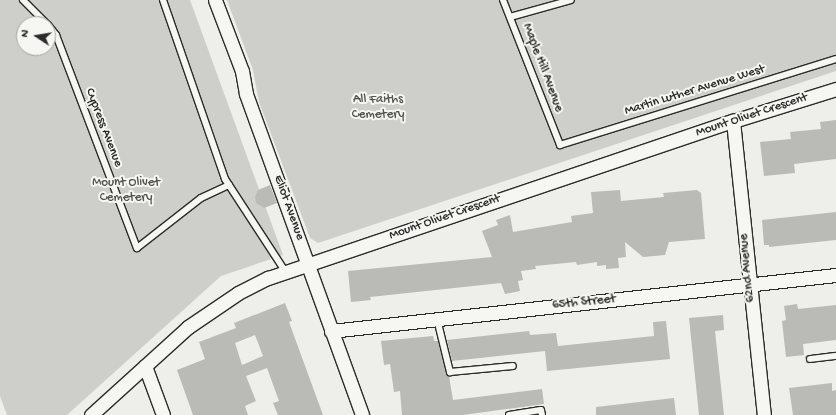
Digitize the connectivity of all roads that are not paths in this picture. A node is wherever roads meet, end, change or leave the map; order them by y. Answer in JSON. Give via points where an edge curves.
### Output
{"nodes":[{"id":1,"x":23,"y":0,"type":"edge"},
{"id":2,"x":163,"y":0,"type":"edge"},
{"id":3,"x":215,"y":0,"type":"edge"},
{"id":4,"x":503,"y":0,"type":"edge"},
{"id":5,"x":571,"y":0,"type":"edge"},
{"id":6,"x":40,"y":16,"type":"edge"},
{"id":7,"x":510,"y":17,"type":"junction"},
{"id":8,"x":56,"y":35,"type":"edge"},
{"id":9,"x":836,"y":59,"type":"edge"},
{"id":10,"x":836,"y":89,"type":"edge"},
{"id":11,"x":733,"y":121,"type":"junction"},
{"id":12,"x":560,"y":145,"type":"joint"},
{"id":13,"x":229,"y":185,"type":"junction"},
{"id":14,"x":306,"y":264,"type":"junction"},
{"id":15,"x":285,"y":271,"type":"junction"},
{"id":16,"x":836,"y":275,"type":"edge"},
{"id":17,"x":750,"y":285,"type":"junction"},
{"id":18,"x":437,"y":319,"type":"junction"},
{"id":19,"x":331,"y":331,"type":"junction"},
{"id":20,"x":836,"y":356,"type":"edge"},
{"id":21,"x":810,"y":359,"type":"dead end"},
{"id":22,"x":145,"y":366,"type":"junction"},
{"id":23,"x":513,"y":366,"type":"dead end"},
{"id":24,"x":91,"y":415,"type":"edge"},
{"id":25,"x":163,"y":415,"type":"edge"},
{"id":26,"x":362,"y":415,"type":"edge"},
{"id":27,"x":509,"y":415,"type":"edge"},
{"id":28,"x":542,"y":415,"type":"edge"},
{"id":29,"x":764,"y":415,"type":"edge"}],
"edges":[{"from":1,"to":6,"type":"lane","name":"Cypress Avenue"},
{"from":2,"to":13,"type":"lane"},
{"from":3,"to":14,"type":"street","name":"Eliot Avenue","via":[[242,71],[246,94]]},
{"from":4,"to":7,"type":"lane","name":"Maple Hill Avenue"},
{"from":5,"to":7,"type":"lane"},
{"from":7,"to":12,"type":"lane","name":"Maple Hill Avenue"},
{"from":8,"to":13,"type":"lane","name":"Cypress Avenue","via":[[137,248],[201,198]]},
{"from":9,"to":12,"type":"lane","name":"Martin Luther Avenue West"},
{"from":10,"to":11,"type":"street","name":"Mount Olivet Crescent"},
{"from":11,"to":14,"type":"street","name":"Mount Olivet Crescent"},
{"from":11,"to":17,"type":"street","name":"62nd Avenue"},
{"from":13,"to":15,"type":"lane"},
{"from":14,"to":15,"type":"street","name":"Mount Olivet Crescent"},
{"from":14,"to":19,"type":"street","name":"Eliot Avenue"},
{"from":15,"to":22,"type":"street","name":"Mount Olivet Crescent","via":[[217,305]]},
{"from":16,"to":17,"type":"street","name":"65th Street"},
{"from":17,"to":18,"type":"street","name":"65th Street"},
{"from":17,"to":29,"type":"street","name":"62nd Avenue"},
{"from":18,"to":19,"type":"street","name":"65th Street"},
{"from":18,"to":23,"type":"lane","via":[[450,372]]},
{"from":19,"to":26,"type":"street","name":"Eliot Avenue"},
{"from":20,"to":21,"type":"lane"},
{"from":22,"to":24,"type":"street","name":"Mount Olivet Crescent"},
{"from":22,"to":25,"type":"street"},
{"from":27,"to":28,"type":"lane","via":[[541,410]]}]}
